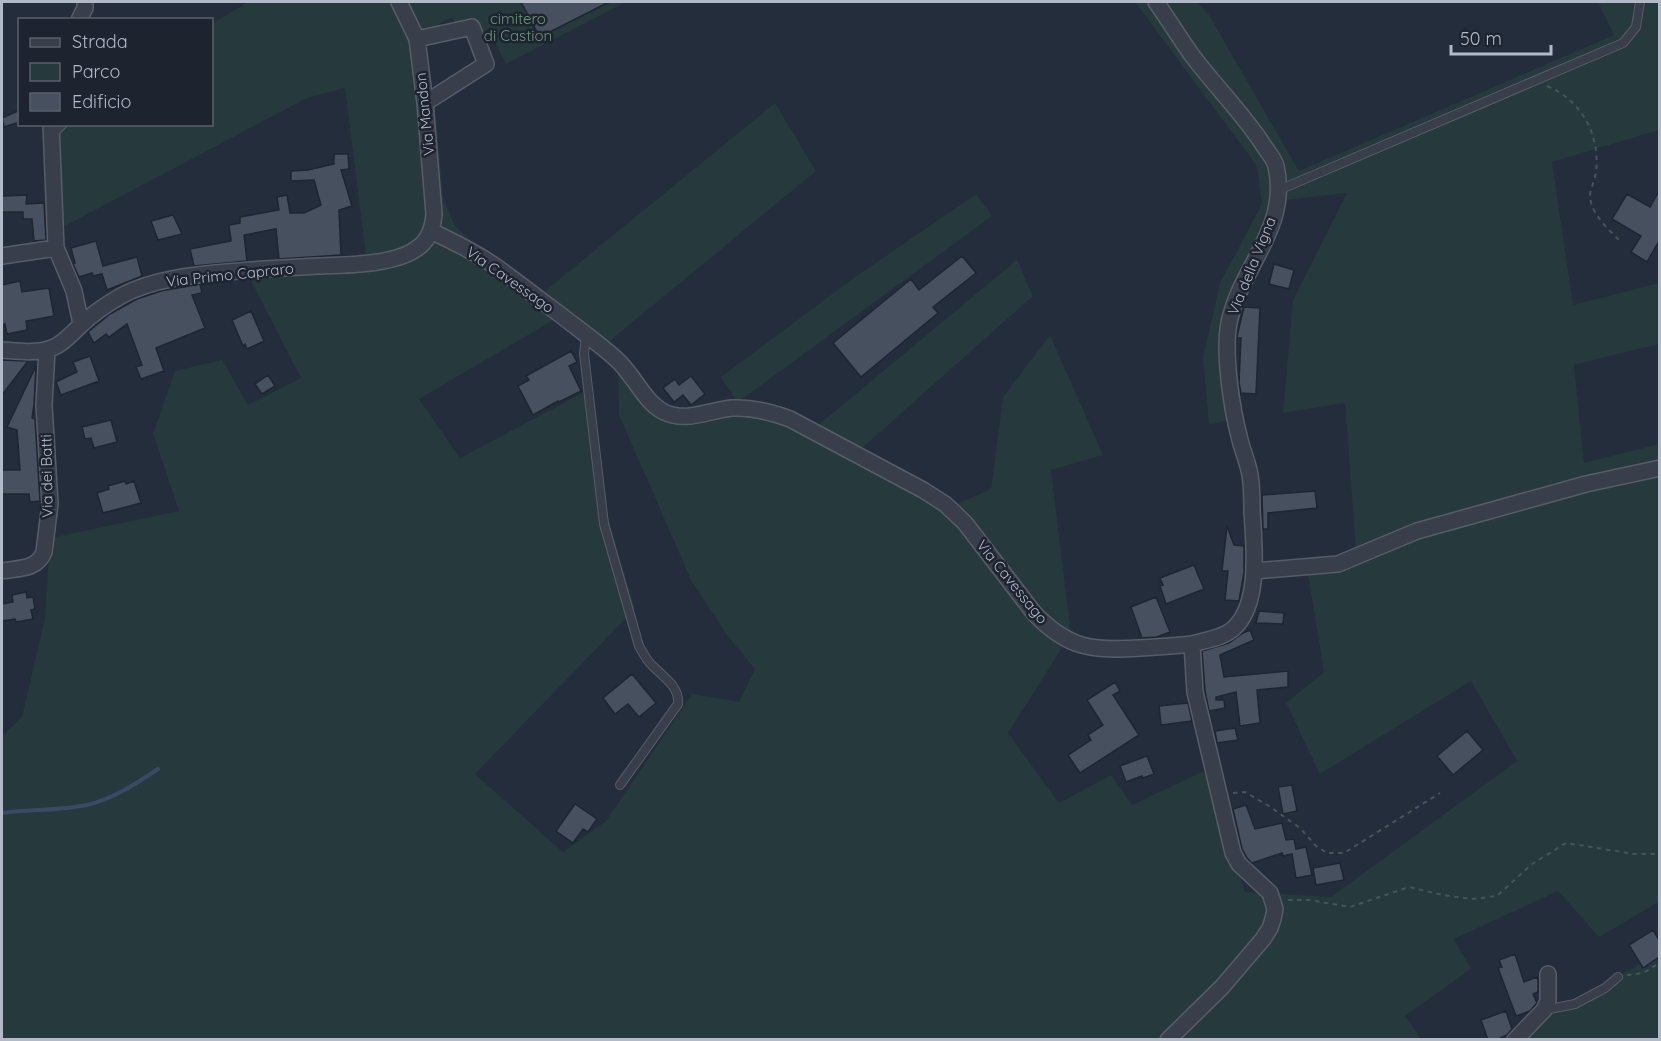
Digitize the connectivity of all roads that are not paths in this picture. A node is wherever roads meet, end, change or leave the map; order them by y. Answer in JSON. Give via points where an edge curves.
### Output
{"nodes":[{"id":1,"x":86,"y":2,"type":"edge"},
{"id":2,"x":399,"y":2,"type":"edge"},
{"id":3,"x":1156,"y":2,"type":"edge"},
{"id":4,"x":1640,"y":2,"type":"edge"},
{"id":5,"x":81,"y":18,"type":"edge"},
{"id":6,"x":417,"y":39,"type":"junction"},
{"id":7,"x":425,"y":103,"type":"junction"},
{"id":8,"x":55,"y":128,"type":"edge"},
{"id":9,"x":1279,"y":190,"type":"junction"},
{"id":10,"x":431,"y":231,"type":"junction"},
{"id":11,"x":56,"y":248,"type":"junction"},
{"id":12,"x":2,"y":256,"type":"edge"},
{"id":13,"x":81,"y":324,"type":"junction"},
{"id":14,"x":586,"y":335,"type":"junction"},
{"id":15,"x":2,"y":350,"type":"edge"},
{"id":16,"x":47,"y":350,"type":"junction"},
{"id":17,"x":1659,"y":468,"type":"edge"},
{"id":18,"x":2,"y":571,"type":"edge"},
{"id":19,"x":1254,"y":571,"type":"junction"},
{"id":20,"x":1192,"y":644,"type":"junction"},
{"id":21,"x":620,"y":785,"type":"dead end"},
{"id":22,"x":1548,"y":974,"type":"dead end"},
{"id":23,"x":1618,"y":976,"type":"road end"},
{"id":24,"x":1544,"y":1010,"type":"junction"},
{"id":25,"x":1168,"y":1040,"type":"edge"},
{"id":26,"x":1515,"y":1040,"type":"edge"}],
"edges":[{"from":1,"to":5,"type":"street"},
{"from":2,"to":6,"type":"street","name":"Via Mandon"},
{"from":3,"to":9,"type":"street","name":"Via della Vigna","via":[[1191,54],[1251,126],[1275,163]]},
{"from":4,"to":9,"type":"lane","via":[[1636,27],[1623,43]]},
{"from":6,"to":7,"type":"street","name":"Via Mandon"},
{"from":6,"to":7,"type":"street","via":[[472,27],[486,64]]},
{"from":7,"to":10,"type":"street","name":"Via Mandon","via":[[434,204]]},
{"from":8,"to":11,"type":"street"},
{"from":9,"to":19,"type":"street","name":"Via della Vigna","via":[[1274,220],[1240,291],[1229,324],[1233,408],[1250,476]]},
{"from":10,"to":13,"type":"street","name":"Via Primo Capraro","via":[[417,249],[396,259],[228,272],[154,284],[121,296]]},
{"from":10,"to":14,"type":"street","name":"Via Cavessago","via":[[491,263]]},
{"from":11,"to":12,"type":"street"},
{"from":11,"to":13,"type":"street","via":[[74,291]]},
{"from":13,"to":16,"type":"street","name":"Via Primo Capraro","via":[[58,346]]},
{"from":14,"to":20,"type":"street","name":"Via Cavessago","via":[[621,363],[654,405],[667,413],[689,417],[742,408],[778,415],[934,496],[956,513],[1034,613],[1063,638],[1096,649]]},
{"from":14,"to":21,"type":"lane","via":[[584,354],[604,524],[639,646],[679,697],[678,704]]},
{"from":15,"to":16,"type":"street"},
{"from":16,"to":18,"type":"street","name":"Via dei Batti","via":[[44,397],[50,512],[44,552],[34,565]]},
{"from":17,"to":19,"type":"street","via":[[1417,531],[1338,564]]},
{"from":19,"to":20,"type":"street","name":"Via Cavessago","via":[[1241,620],[1232,630]]},
{"from":20,"to":25,"type":"street","via":[[1195,692],[1235,859],[1270,892],[1275,909],[1263,939],[1222,987]]},
{"from":22,"to":24,"type":"street"},
{"from":23,"to":24,"type":"lane","via":[[1575,1004]]},
{"from":24,"to":26,"type":"street"}]}
